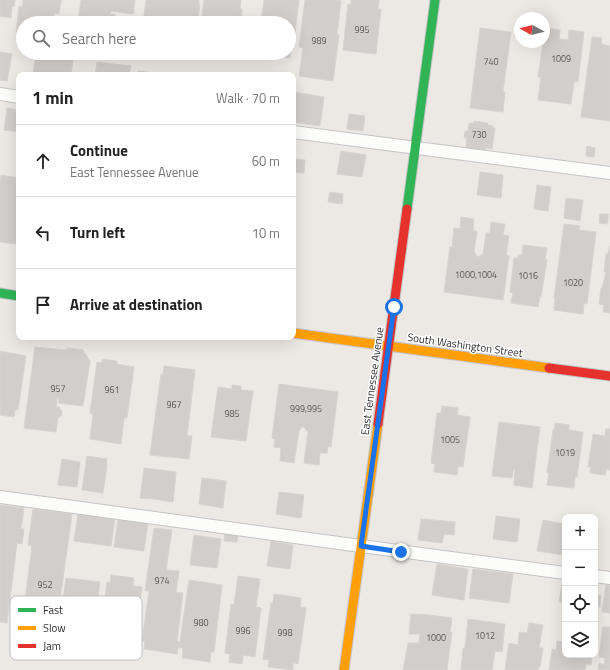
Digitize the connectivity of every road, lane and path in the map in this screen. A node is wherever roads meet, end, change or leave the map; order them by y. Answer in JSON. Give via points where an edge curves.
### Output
{"nodes":[{"id":1,"x":435,"y":0,"type":"edge"},
{"id":2,"x":0,"y":94,"type":"edge"},
{"id":3,"x":16,"y":97,"type":"edge"},
{"id":4,"x":296,"y":132,"type":"edge"},
{"id":5,"x":415,"y":147,"type":"junction"},
{"id":6,"x":610,"y":173,"type":"edge"},
{"id":7,"x":0,"y":293,"type":"edge"},
{"id":8,"x":16,"y":296,"type":"edge"},
{"id":9,"x":296,"y":334,"type":"edge"},
{"id":10,"x":389,"y":347,"type":"junction"},
{"id":11,"x":610,"y":376,"type":"edge"},
{"id":12,"x":0,"y":497,"type":"edge"},
{"id":13,"x":361,"y":546,"type":"junction"},
{"id":14,"x":562,"y":573,"type":"edge"},
{"id":15,"x":598,"y":576,"type":"edge"},
{"id":16,"x":610,"y":578,"type":"edge"},
{"id":17,"x":344,"y":670,"type":"edge"}],
"edges":[{"from":1,"to":5,"type":"street","name":"East Tennessee Avenue"},
{"from":2,"to":3,"type":"lane"},
{"from":4,"to":5,"type":"lane"},
{"from":5,"to":6,"type":"lane"},
{"from":5,"to":10,"type":"street","name":"East Tennessee Avenue"},
{"from":7,"to":8,"type":"street"},
{"from":9,"to":10,"type":"street","name":"South Washington Street"},
{"from":10,"to":11,"type":"street","name":"South Washington Street"},
{"from":10,"to":13,"type":"street","name":"East Tennessee Avenue"},
{"from":12,"to":13,"type":"lane"},
{"from":13,"to":14,"type":"lane"},
{"from":13,"to":17,"type":"street","name":"East Tennessee Avenue"},
{"from":15,"to":16,"type":"lane"}]}
